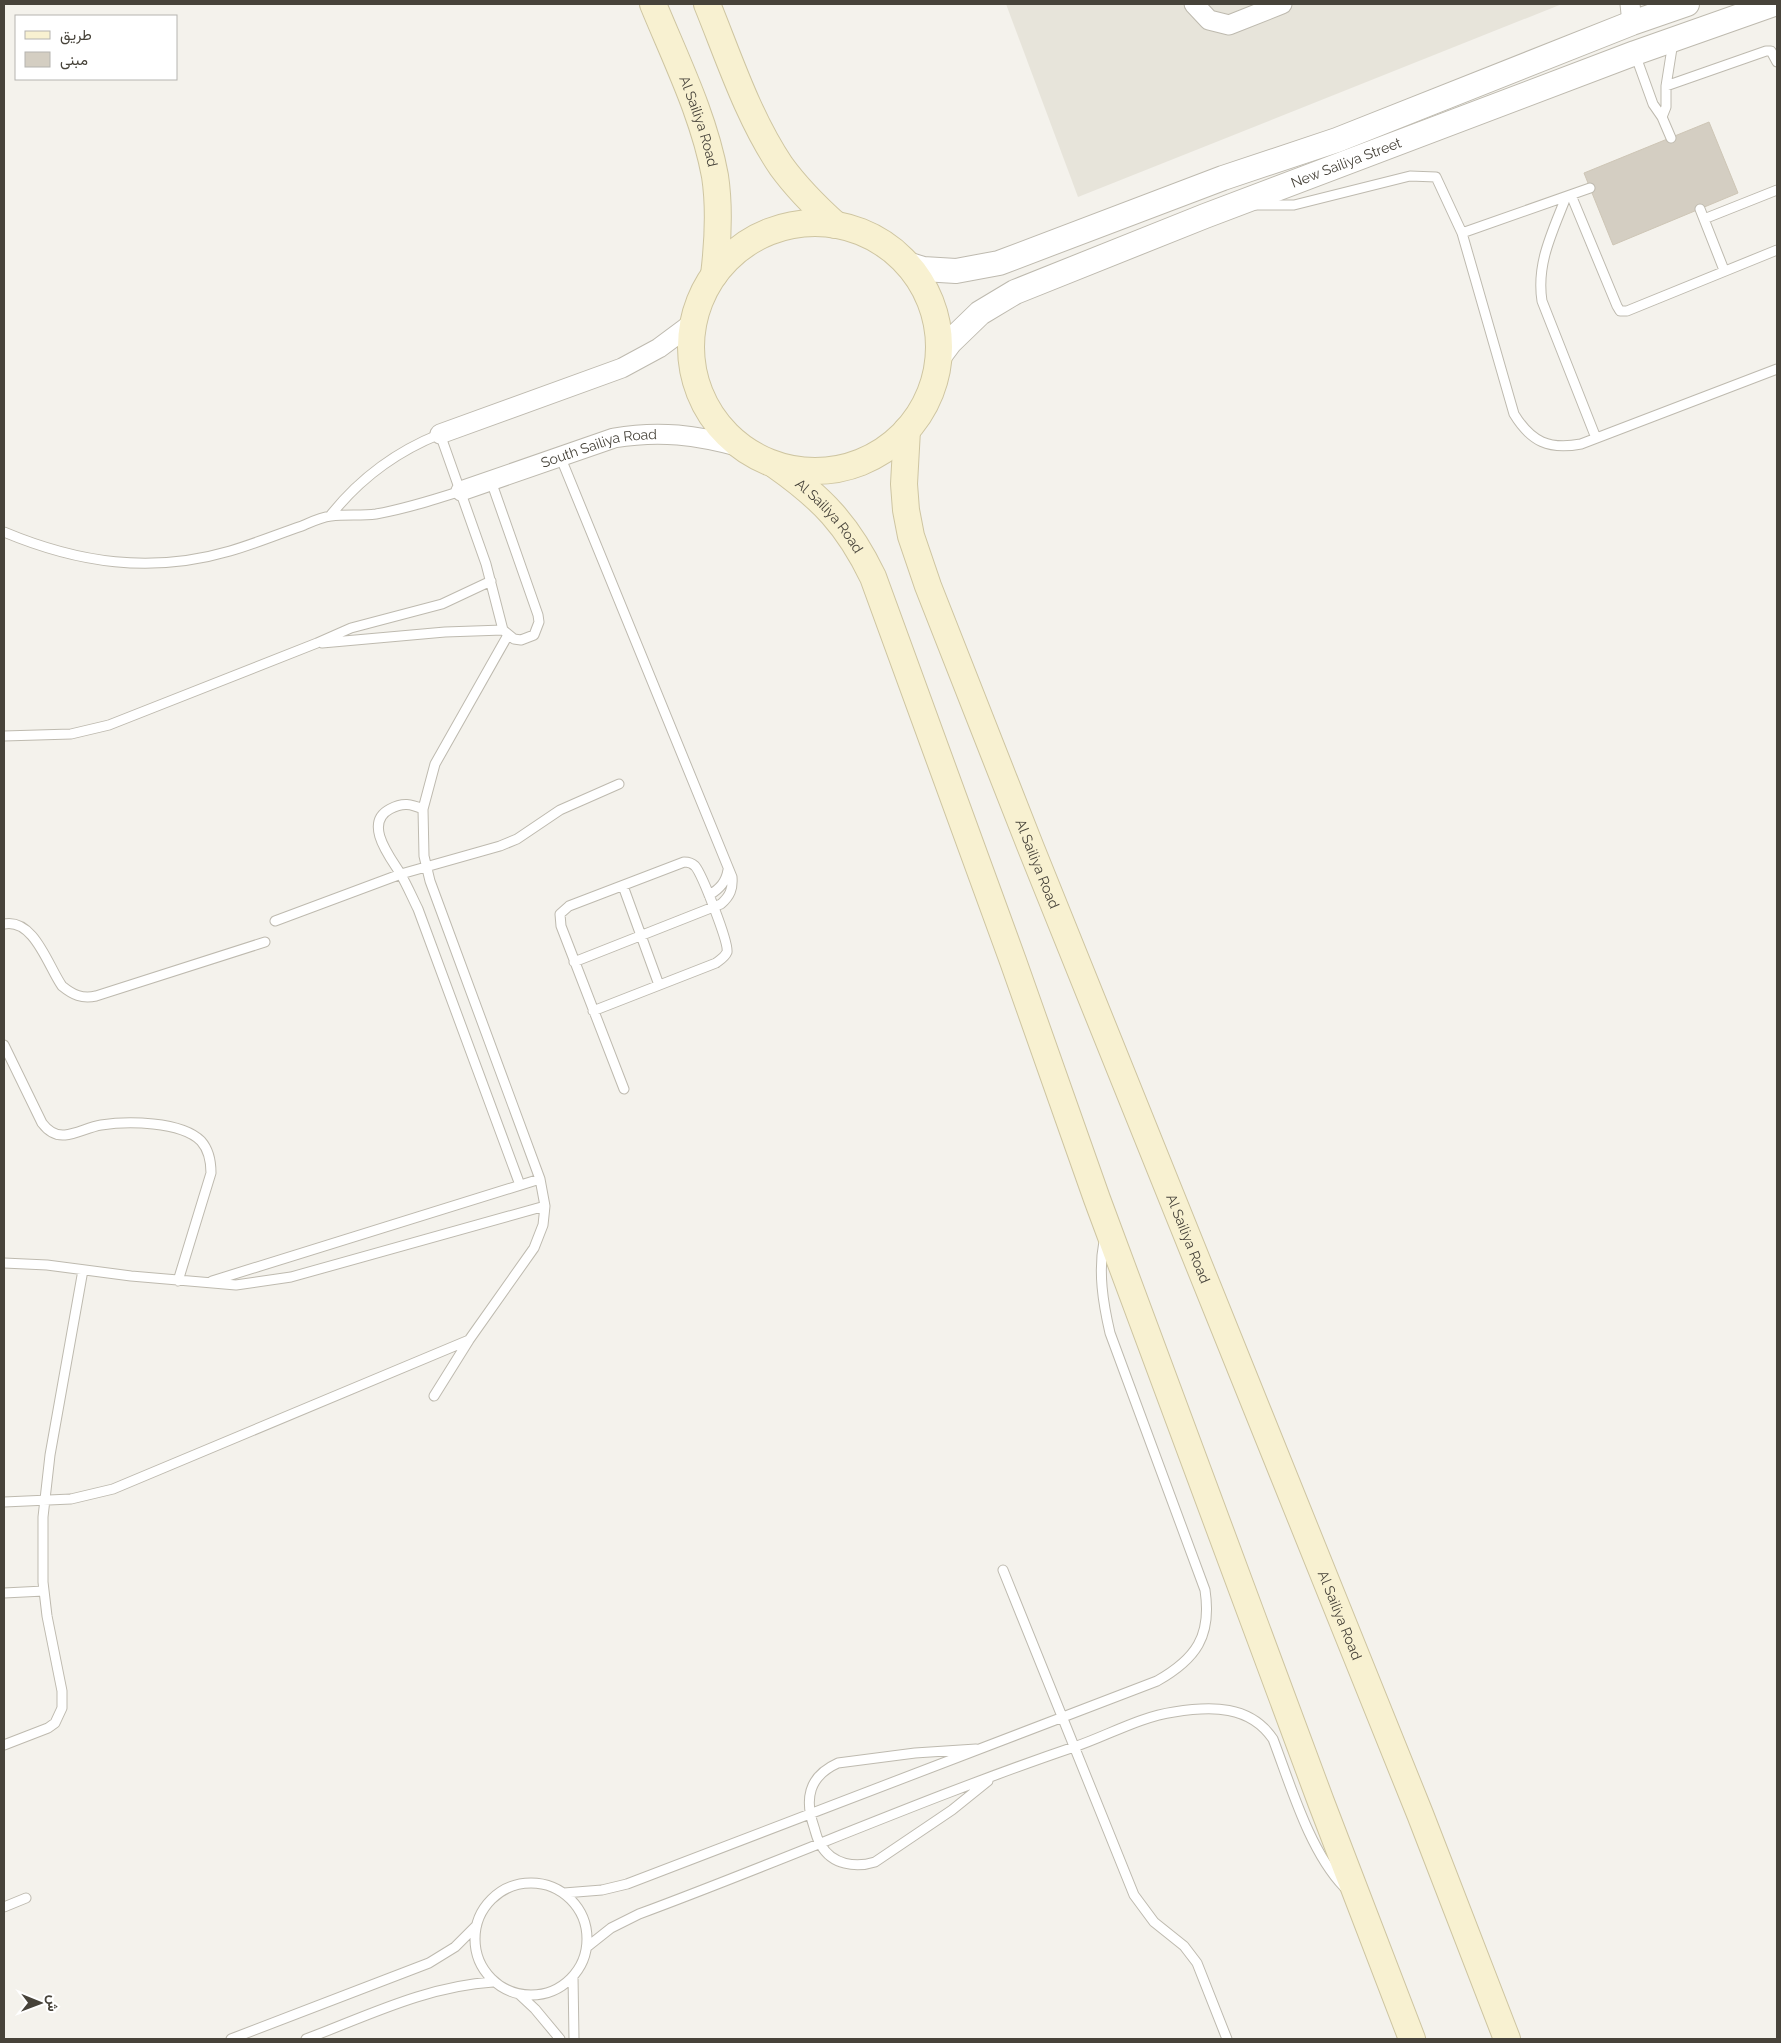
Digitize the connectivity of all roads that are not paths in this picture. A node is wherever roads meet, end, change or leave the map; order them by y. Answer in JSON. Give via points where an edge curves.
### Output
{"nodes":[{"id":1,"x":654,"y":4,"type":"edge"},
{"id":2,"x":707,"y":4,"type":"edge"},
{"id":3,"x":1194,"y":4,"type":"edge"},
{"id":4,"x":1282,"y":4,"type":"edge"},
{"id":5,"x":1774,"y":4,"type":"edge"},
{"id":6,"x":1675,"y":6,"type":"edge"},
{"id":7,"x":1631,"y":13,"type":"edge"},
{"id":8,"x":1673,"y":40,"type":"junction"},
{"id":9,"x":1635,"y":53,"type":"junction"},
{"id":10,"x":1777,"y":62,"type":"edge"},
{"id":11,"x":1666,"y":86,"type":"junction"},
{"id":12,"x":1662,"y":117,"type":"junction"},
{"id":13,"x":1671,"y":138,"type":"dead end"},
{"id":14,"x":1590,"y":188,"type":"dead end"},
{"id":15,"x":1777,"y":190,"type":"edge"},
{"id":16,"x":1568,"y":196,"type":"junction"},
{"id":17,"x":1235,"y":205,"type":"junction"},
{"id":18,"x":1700,"y":209,"type":"dead end"},
{"id":19,"x":1704,"y":219,"type":"junction"},
{"id":20,"x":836,"y":225,"type":"junction"},
{"id":21,"x":1462,"y":233,"type":"junction"},
{"id":22,"x":1777,"y":250,"type":"edge"},
{"id":23,"x":907,"y":264,"type":"junction"},
{"id":24,"x":1724,"y":270,"type":"junction"},
{"id":25,"x":714,"y":275,"type":"junction"},
{"id":26,"x":694,"y":322,"type":"junction"},
{"id":27,"x":938,"y":358,"type":"junction"},
{"id":28,"x":1777,"y":368,"type":"edge"},
{"id":29,"x":908,"y":430,"type":"junction"},
{"id":30,"x":440,"y":434,"type":"junction"},
{"id":31,"x":1596,"y":438,"type":"junction"},
{"id":32,"x":741,"y":447,"type":"junction"},
{"id":33,"x":560,"y":456,"type":"junction"},
{"id":34,"x":775,"y":465,"type":"junction"},
{"id":35,"x":491,"y":481,"type":"junction"},
{"id":36,"x":461,"y":491,"type":"junction"},
{"id":37,"x":330,"y":516,"type":"junction"},
{"id":38,"x":4,"y":532,"type":"edge"},
{"id":39,"x":491,"y":581,"type":"junction"},
{"id":40,"x":506,"y":633,"type":"junction"},
{"id":41,"x":317,"y":644,"type":"junction"},
{"id":42,"x":4,"y":736,"type":"edge"},
{"id":43,"x":619,"y":784,"type":"dead end"},
{"id":44,"x":424,"y":809,"type":"junction"},
{"id":45,"x":427,"y":868,"type":"junction"},
{"id":46,"x":728,"y":870,"type":"junction"},
{"id":47,"x":401,"y":874,"type":"junction"},
{"id":48,"x":623,"y":886,"type":"junction"},
{"id":49,"x":709,"y":895,"type":"junction"},
{"id":50,"x":714,"y":907,"type":"junction"},
{"id":51,"x":275,"y":921,"type":"dead end"},
{"id":52,"x":4,"y":924,"type":"edge"},
{"id":53,"x":641,"y":936,"type":"junction"},
{"id":54,"x":265,"y":942,"type":"dead end"},
{"id":55,"x":574,"y":962,"type":"junction"},
{"id":56,"x":659,"y":985,"type":"junction"},
{"id":57,"x":593,"y":1011,"type":"junction"},
{"id":58,"x":4,"y":1045,"type":"edge"},
{"id":59,"x":624,"y":1089,"type":"dead end"},
{"id":60,"x":540,"y":1179,"type":"junction"},
{"id":61,"x":520,"y":1186,"type":"junction"},
{"id":62,"x":545,"y":1206,"type":"junction"},
{"id":63,"x":1107,"y":1226,"type":"junction"},
{"id":64,"x":4,"y":1264,"type":"edge"},
{"id":65,"x":83,"y":1270,"type":"junction"},
{"id":66,"x":178,"y":1281,"type":"junction"},
{"id":67,"x":204,"y":1283,"type":"junction"},
{"id":68,"x":469,"y":1340,"type":"junction"},
{"id":69,"x":434,"y":1396,"type":"dead end"},
{"id":70,"x":44,"y":1500,"type":"junction"},
{"id":71,"x":4,"y":1502,"type":"edge"},
{"id":72,"x":1003,"y":1570,"type":"dead end"},
{"id":73,"x":44,"y":1591,"type":"junction"},
{"id":74,"x":4,"y":1593,"type":"edge"},
{"id":75,"x":1062,"y":1718,"type":"junction"},
{"id":76,"x":4,"y":1745,"type":"edge"},
{"id":77,"x":1074,"y":1747,"type":"junction"},
{"id":78,"x":984,"y":1748,"type":"junction"},
{"id":79,"x":994,"y":1775,"type":"junction"},
{"id":80,"x":810,"y":1815,"type":"junction"},
{"id":81,"x":820,"y":1844,"type":"junction"},
{"id":82,"x":564,"y":1893,"type":"junction"},
{"id":83,"x":26,"y":1898,"type":"dead end"},
{"id":84,"x":1358,"y":1899,"type":"junction"},
{"id":85,"x":5,"y":1904,"type":"edge"},
{"id":86,"x":476,"y":1926,"type":"junction"},
{"id":87,"x":586,"y":1947,"type":"junction"},
{"id":88,"x":574,"y":1976,"type":"junction"},
{"id":89,"x":493,"y":1982,"type":"junction"},
{"id":90,"x":520,"y":1995,"type":"junction"},
{"id":91,"x":1412,"y":2034,"type":"edge"},
{"id":92,"x":231,"y":2039,"type":"edge"},
{"id":93,"x":306,"y":2039,"type":"edge"},
{"id":94,"x":560,"y":2039,"type":"edge"},
{"id":95,"x":574,"y":2039,"type":"edge"},
{"id":96,"x":1227,"y":2039,"type":"edge"},
{"id":97,"x":1507,"y":2039,"type":"edge"}],
"edges":[{"from":1,"to":25,"type":"main road","name":"Al Sailiya Road","via":[[708,145],[718,210]]},
{"from":2,"to":20,"type":"main road","via":[[768,145],[798,188]]},
{"from":3,"to":4,"type":"street","via":[[1209,20],[1229,25]]},
{"from":5,"to":8,"type":"street","name":"New Sailiya Street"},
{"from":6,"to":7,"type":"street","name":"New Sailiya Street"},
{"from":7,"to":23,"type":"street","name":"New Sailiya Street","via":[[1337,140],[1223,178],[999,263],[956,270],[922,269]]},
{"from":8,"to":9,"type":"street","name":"New Sailiya Street"},
{"from":8,"to":11,"type":"lane"},
{"from":9,"to":12,"type":"lane","via":[[1653,104]]},
{"from":9,"to":17,"type":"street","name":"New Sailiya Street"},
{"from":10,"to":11,"type":"lane","via":[[1771,51],[1766,51]]},
{"from":11,"to":12,"type":"lane","via":[[1666,107]]},
{"from":12,"to":13,"type":"lane"},
{"from":14,"to":16,"type":"lane"},
{"from":15,"to":19,"type":"lane"},
{"from":16,"to":21,"type":"lane"},
{"from":16,"to":24,"type":"lane","via":[[1620,311],[1627,311]]},
{"from":16,"to":31,"type":"lane","via":[[1545,250],[1539,284],[1542,301]]},
{"from":17,"to":21,"type":"lane","via":[[1294,205],[1410,176],[1436,178]]},
{"from":17,"to":27,"type":"street","name":"New Sailiya Street","via":[[1015,292],[970,322]]},
{"from":18,"to":19,"type":"lane"},
{"from":19,"to":24,"type":"lane"},
{"from":20,"to":23,"type":"main road","via":[[862,232]]},
{"from":20,"to":25,"type":"main road","via":[[808,223],[781,228],[756,238],[733,254]]},
{"from":21,"to":31,"type":"lane","via":[[1514,414],[1522,427],[1549,445],[1565,447]]},
{"from":22,"to":24,"type":"lane"},
{"from":23,"to":27,"type":"main road","via":[[931,305],[938,338]]},
{"from":25,"to":26,"type":"main road","via":[[701,297]]},
{"from":26,"to":30,"type":"street","via":[[660,348],[622,368]]},
{"from":26,"to":32,"type":"main road","via":[[691,350],[695,378],[705,404],[720,428]]},
{"from":27,"to":29,"type":"main road","via":[[933,384],[923,409]]},
{"from":28,"to":31,"type":"lane"},
{"from":29,"to":34,"type":"main road","via":[[886,450],[860,463],[832,471],[803,471]]},
{"from":29,"to":97,"type":"main road","name":"Al Sailiya Road","via":[[904,484],[906,510],[928,586]]},
{"from":30,"to":36,"type":"lane"},
{"from":30,"to":37,"type":"lane","via":[[398,453],[379,466],[360,481]]},
{"from":32,"to":33,"type":"street","name":"South Sailiya Road","via":[[690,435],[639,434],[614,438]]},
{"from":32,"to":34,"type":"main road"},
{"from":33,"to":35,"type":"street","name":"South Sailiya Road"},
{"from":33,"to":46,"type":"lane"},
{"from":34,"to":63,"type":"main road","name":"Al Sailiya Road","via":[[800,482],[838,519],[860,550],[873,577]]},
{"from":35,"to":36,"type":"street","name":"South Sailiya Road"},
{"from":35,"to":40,"type":"lane","via":[[540,622],[534,635],[528,639],[521,640]]},
{"from":36,"to":37,"type":"lane","via":[[398,510]]},
{"from":36,"to":39,"type":"lane"},
{"from":37,"to":38,"type":"lane","via":[[229,551],[154,563],[77,557]]},
{"from":39,"to":40,"type":"lane"},
{"from":39,"to":41,"type":"lane","via":[[442,604],[368,622]]},
{"from":40,"to":41,"type":"lane","via":[[445,632]]},
{"from":40,"to":44,"type":"lane","via":[[435,764]]},
{"from":41,"to":42,"type":"lane","via":[[109,725],[71,734]]},
{"from":43,"to":45,"type":"lane","via":[[560,810],[517,839]]},
{"from":44,"to":45,"type":"lane","via":[[423,839]]},
{"from":44,"to":47,"type":"lane","via":[[412,804],[398,804],[387,810],[379,821],[379,833],[387,853]]},
{"from":45,"to":47,"type":"lane"},
{"from":45,"to":60,"type":"lane"},
{"from":46,"to":49,"type":"lane","via":[[722,886]]},
{"from":46,"to":50,"type":"lane","via":[[732,877],[731,893]]},
{"from":47,"to":51,"type":"lane"},
{"from":47,"to":61,"type":"lane","via":[[418,909]]},
{"from":48,"to":49,"type":"lane","via":[[688,862],[697,869]]},
{"from":48,"to":53,"type":"lane"},
{"from":48,"to":55,"type":"lane","via":[[569,906],[560,914],[560,926]]},
{"from":49,"to":50,"type":"lane"},
{"from":50,"to":53,"type":"lane"},
{"from":50,"to":56,"type":"lane","via":[[727,946],[725,956],[716,963]]},
{"from":52,"to":54,"type":"lane","via":[[14,923],[25,928],[62,986],[83,997],[96,996]]},
{"from":53,"to":55,"type":"lane"},
{"from":53,"to":56,"type":"lane"},
{"from":55,"to":57,"type":"lane"},
{"from":56,"to":57,"type":"lane"},
{"from":57,"to":59,"type":"lane"},
{"from":58,"to":66,"type":"lane","via":[[42,1123],[51,1132],[64,1135],[100,1125],[150,1124],[180,1130],[195,1137],[206,1148],[211,1173]]},
{"from":60,"to":61,"type":"lane"},
{"from":60,"to":62,"type":"lane"},
{"from":61,"to":67,"type":"lane"},
{"from":62,"to":67,"type":"lane","via":[[291,1276],[236,1285]]},
{"from":62,"to":68,"type":"lane","via":[[543,1225],[534,1248]]},
{"from":63,"to":75,"type":"lane","via":[[1102,1294],[1110,1333],[1201,1577],[1207,1617],[1195,1649],[1180,1667],[1157,1681]]},
{"from":63,"to":84,"type":"main road","name":"Al Sailiya Road"},
{"from":64,"to":65,"type":"lane"},
{"from":65,"to":66,"type":"lane"},
{"from":65,"to":70,"type":"lane"},
{"from":66,"to":67,"type":"lane"},
{"from":68,"to":69,"type":"lane"},
{"from":68,"to":70,"type":"lane","via":[[113,1489],[71,1499]]},
{"from":70,"to":71,"type":"lane"},
{"from":70,"to":73,"type":"lane"},
{"from":72,"to":75,"type":"lane"},
{"from":73,"to":74,"type":"lane"},
{"from":73,"to":76,"type":"lane","via":[[62,1691],[62,1708],[48,1728]]},
{"from":75,"to":77,"type":"lane"},
{"from":75,"to":78,"type":"lane"},
{"from":77,"to":79,"type":"lane"},
{"from":77,"to":84,"type":"lane","via":[[1154,1716],[1174,1712],[1226,1710],[1248,1716],[1258,1722],[1272,1739],[1323,1861]]},
{"from":77,"to":96,"type":"lane","via":[[1134,1896],[1154,1922],[1184,1946],[1197,1963]]},
{"from":78,"to":80,"type":"lane"},
{"from":78,"to":80,"type":"lane","via":[[838,1763],[823,1772],[812,1786]]},
{"from":79,"to":81,"type":"lane"},
{"from":79,"to":81,"type":"lane","via":[[952,1810],[875,1862],[846,1864],[828,1854]]},
{"from":80,"to":81,"type":"lane"},
{"from":80,"to":82,"type":"lane","via":[[626,1884]]},
{"from":81,"to":87,"type":"lane","via":[[625,1920]]},
{"from":82,"to":86,"type":"lane","via":[[541,1884],[517,1884],[505,1888],[486,1904]]},
{"from":82,"to":87,"type":"lane","via":[[576,1906],[584,1923]]},
{"from":83,"to":85,"type":"lane"},
{"from":84,"to":91,"type":"main road","name":"Al Sailiya Road"},
{"from":86,"to":89,"type":"lane","via":[[475,1950]]},
{"from":86,"to":92,"type":"lane","via":[[455,1947],[429,1963]]},
{"from":87,"to":88,"type":"lane","via":[[584,1959]]},
{"from":88,"to":90,"type":"lane","via":[[550,1993]]},
{"from":88,"to":95,"type":"lane"},
{"from":89,"to":90,"type":"lane"},
{"from":89,"to":93,"type":"lane","via":[[457,1985],[430,1992]]},
{"from":90,"to":94,"type":"lane"}]}
